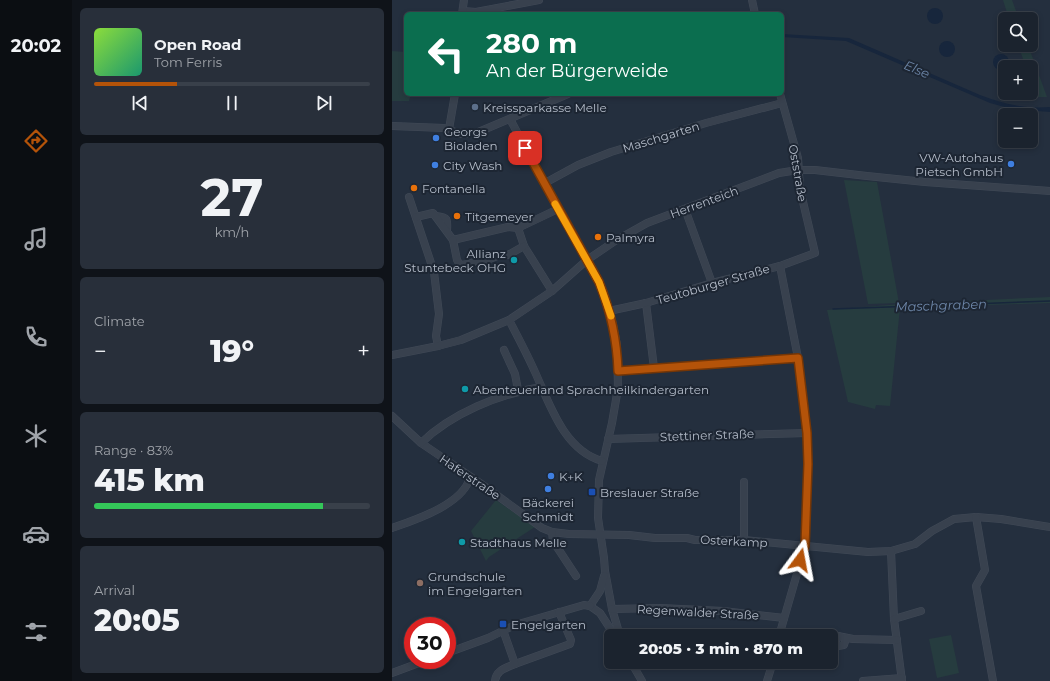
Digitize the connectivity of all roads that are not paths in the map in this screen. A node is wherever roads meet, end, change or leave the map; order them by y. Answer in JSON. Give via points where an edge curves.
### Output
{"nodes":[{"id":1,"x":464,"y":0,"type":"edge"},
{"id":2,"x":539,"y":0,"type":"edge"},
{"id":3,"x":752,"y":0,"type":"edge"},
{"id":4,"x":462,"y":12,"type":"edge"},
{"id":5,"x":755,"y":12,"type":"edge"},
{"id":6,"x":455,"y":96,"type":"edge"},
{"id":7,"x":563,"y":96,"type":"edge"},
{"id":8,"x":780,"y":96,"type":"edge"},
{"id":9,"x":782,"y":103,"type":"junction"},
{"id":10,"x":510,"y":119,"type":"junction"},
{"id":11,"x":392,"y":126,"type":"edge"},
{"id":12,"x":447,"y":129,"type":"junction"},
{"id":13,"x":798,"y":170,"type":"junction"},
{"id":14,"x":545,"y":183,"type":"junction"},
{"id":15,"x":1050,"y":191,"type":"edge"},
{"id":16,"x":409,"y":197,"type":"dead end"},
{"id":17,"x":558,"y":209,"type":"junction"},
{"id":18,"x":685,"y":209,"type":"junction"},
{"id":19,"x":417,"y":220,"type":"junction"},
{"id":20,"x":518,"y":228,"type":"junction"},
{"id":21,"x":453,"y":240,"type":"junction"},
{"id":22,"x":524,"y":246,"type":"junction"},
{"id":23,"x":815,"y":254,"type":"joint"},
{"id":24,"x":587,"y":260,"type":"junction"},
{"id":25,"x":780,"y":266,"type":"junction"},
{"id":26,"x":712,"y":283,"type":"junction"},
{"id":27,"x":552,"y":291,"type":"junction"},
{"id":28,"x":646,"y":303,"type":"junction"},
{"id":29,"x":609,"y":312,"type":"junction"},
{"id":30,"x":508,"y":320,"type":"junction"},
{"id":31,"x":438,"y":346,"type":"junction"},
{"id":32,"x":504,"y":350,"type":"dead end"},
{"id":33,"x":392,"y":355,"type":"edge"},
{"id":34,"x":798,"y":358,"type":"junction"},
{"id":35,"x":654,"y":368,"type":"junction"},
{"id":36,"x":618,"y":371,"type":"junction"},
{"id":37,"x":541,"y":387,"type":"junction"},
{"id":38,"x":518,"y":390,"type":"junction"},
{"id":39,"x":392,"y":416,"type":"edge"},
{"id":40,"x":807,"y":433,"type":"junction"},
{"id":41,"x":608,"y":439,"type":"junction"},
{"id":42,"x":421,"y":443,"type":"junction"},
{"id":43,"x":602,"y":462,"type":"junction"},
{"id":44,"x":470,"y":477,"type":"junction"},
{"id":45,"x":744,"y":482,"type":"dead end"},
{"id":46,"x":976,"y":517,"type":"junction"},
{"id":47,"x":1050,"y":527,"type":"edge"},
{"id":48,"x":392,"y":528,"type":"edge"},
{"id":49,"x":552,"y":532,"type":"junction"},
{"id":50,"x":601,"y":534,"type":"junction"},
{"id":51,"x":744,"y":540,"type":"junction"},
{"id":52,"x":805,"y":546,"type":"junction"},
{"id":53,"x":891,"y":551,"type":"junction"},
{"id":54,"x":605,"y":571,"type":"junction"},
{"id":55,"x":576,"y":576,"type":"dead end"},
{"id":56,"x":590,"y":606,"type":"junction"},
{"id":57,"x":612,"y":608,"type":"junction"},
{"id":58,"x":921,"y":611,"type":"dead end"},
{"id":59,"x":559,"y":612,"type":"junction"},
{"id":60,"x":784,"y":618,"type":"junction"},
{"id":61,"x":894,"y":619,"type":"junction"},
{"id":62,"x":610,"y":629,"type":"edge"},
{"id":63,"x":618,"y":629,"type":"edge"},
{"id":64,"x":781,"y":629,"type":"edge"},
{"id":65,"x":503,"y":630,"type":"junction"},
{"id":66,"x":846,"y":638,"type":"dead end"},
{"id":67,"x":897,"y":640,"type":"junction"},
{"id":68,"x":456,"y":650,"type":"edge"},
{"id":69,"x":516,"y":664,"type":"junction"},
{"id":70,"x":404,"y":669,"type":"edge"},
{"id":71,"x":635,"y":669,"type":"edge"},
{"id":72,"x":771,"y":669,"type":"edge"},
{"id":73,"x":392,"y":673,"type":"edge"},
{"id":74,"x":641,"y":679,"type":"edge"},
{"id":75,"x":902,"y":680,"type":"edge"},
{"id":76,"x":495,"y":681,"type":"edge"},
{"id":77,"x":632,"y":681,"type":"edge"},
{"id":78,"x":767,"y":681,"type":"edge"},
{"id":79,"x":863,"y":681,"type":"edge"},
{"id":80,"x":994,"y":681,"type":"edge"}],
"edges":[{"from":1,"to":4,"type":"street"},
{"from":2,"to":4,"type":"street","via":[[476,12]]},
{"from":3,"to":5,"type":"street"},
{"from":6,"to":12,"type":"street"},
{"from":7,"to":10,"type":"street"},
{"from":8,"to":9,"type":"street","name":"Oststraße"},
{"from":9,"to":13,"type":"street","name":"Oststraße","via":[[798,158]]},
{"from":9,"to":14,"type":"street","name":"Maschgarten","via":[[611,152],[578,165]]},
{"from":10,"to":12,"type":"street","via":[[476,133],[461,134]]},
{"from":10,"to":14,"type":"street"},
{"from":11,"to":12,"type":"street"},
{"from":13,"to":15,"type":"street","name":"Herrenteich"},
{"from":13,"to":18,"type":"street","name":"Herrenteich","via":[[779,173]]},
{"from":13,"to":23,"type":"street","name":"Oststraße"},
{"from":14,"to":17,"type":"street"},
{"from":16,"to":19,"type":"street"},
{"from":17,"to":20,"type":"street"},
{"from":17,"to":24,"type":"street"},
{"from":18,"to":24,"type":"street","name":"Herrenteich","via":[[647,223]]},
{"from":18,"to":26,"type":"street"},
{"from":19,"to":21,"type":"street","via":[[433,213]]},
{"from":19,"to":31,"type":"street","via":[[434,272],[439,314],[436,336]]},
{"from":20,"to":21,"type":"street","via":[[508,227]]},
{"from":20,"to":22,"type":"street"},
{"from":21,"to":22,"type":"street","via":[[460,265],[508,255]]},
{"from":22,"to":27,"type":"street"},
{"from":23,"to":25,"type":"street","name":"Teutoburger Straße"},
{"from":24,"to":27,"type":"street","name":"Herrenteich"},
{"from":24,"to":29,"type":"street","via":[[599,282]]},
{"from":25,"to":26,"type":"street","name":"Teutoburger Straße"},
{"from":25,"to":34,"type":"street"},
{"from":26,"to":28,"type":"street","name":"Teutoburger Straße"},
{"from":27,"to":30,"type":"street","name":"Herrenteich"},
{"from":28,"to":29,"type":"street","name":"Teutoburger Straße"},
{"from":28,"to":35,"type":"street"},
{"from":29,"to":36,"type":"street","via":[[617,345]]},
{"from":30,"to":31,"type":"street","name":"Herrenteich","via":[[461,340]]},
{"from":30,"to":37,"type":"street","via":[[525,349]]},
{"from":31,"to":33,"type":"street","name":"Herrenteich"},
{"from":32,"to":38,"type":"street","via":[[515,374]]},
{"from":34,"to":35,"type":"street"},
{"from":34,"to":40,"type":"street"},
{"from":35,"to":36,"type":"street"},
{"from":36,"to":41,"type":"street","via":[[617,396]]},
{"from":37,"to":38,"type":"street"},
{"from":37,"to":43,"type":"street","via":[[568,437],[584,454]]},
{"from":38,"to":42,"type":"street","via":[[459,415]]},
{"from":39,"to":42,"type":"street","name":"Haferstraße"},
{"from":40,"to":41,"type":"street","name":"Stettiner Straße"},
{"from":40,"to":52,"type":"street"},
{"from":41,"to":43,"type":"street"},
{"from":42,"to":44,"type":"street","name":"Haferstraße"},
{"from":43,"to":50,"type":"street","via":[[598,492]]},
{"from":44,"to":48,"type":"street","via":[[458,497],[420,518]]},
{"from":44,"to":49,"type":"street","name":"Haferstraße","via":[[542,528]]},
{"from":45,"to":51,"type":"street"},
{"from":46,"to":47,"type":"street","name":"Osterkamp","via":[[1001,518]]},
{"from":46,"to":53,"type":"street","name":"Osterkamp","via":[[954,519],[915,544]]},
{"from":46,"to":80,"type":"street","via":[[985,570],[976,586]]},
{"from":49,"to":50,"type":"street","name":"Haferstraße"},
{"from":49,"to":55,"type":"street","via":[[553,541]]},
{"from":50,"to":51,"type":"street","name":"Osterkamp"},
{"from":50,"to":54,"type":"street"},
{"from":51,"to":52,"type":"street","name":"Osterkamp"},
{"from":52,"to":53,"type":"street","name":"Osterkamp","via":[[868,552]]},
{"from":52,"to":60,"type":"street"},
{"from":53,"to":61,"type":"street"},
{"from":54,"to":56,"type":"street","via":[[600,590]]},
{"from":54,"to":57,"type":"street"},
{"from":56,"to":59,"type":"street"},
{"from":56,"to":62,"type":"street","via":[[600,613]]},
{"from":57,"to":60,"type":"street","name":"Regenwalder Straße","via":[[723,611]]},
{"from":57,"to":63,"type":"street"},
{"from":58,"to":61,"type":"street"},
{"from":59,"to":65,"type":"street"},
{"from":59,"to":69,"type":"street","via":[[571,640],[570,644]]},
{"from":60,"to":64,"type":"street"},
{"from":61,"to":67,"type":"street"},
{"from":65,"to":68,"type":"street"},
{"from":65,"to":69,"type":"street"},
{"from":66,"to":67,"type":"street"},
{"from":67,"to":75,"type":"street"},
{"from":69,"to":76,"type":"street","via":[[498,672]]},
{"from":70,"to":73,"type":"street"},
{"from":71,"to":74,"type":"street"},
{"from":72,"to":78,"type":"street"},
{"from":74,"to":77,"type":"street"},
{"from":75,"to":79,"type":"street"}]}
